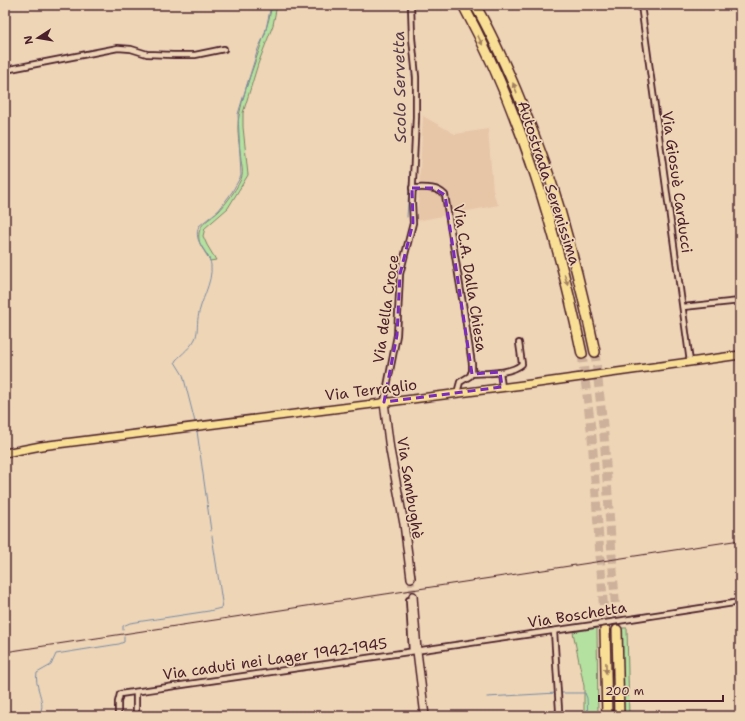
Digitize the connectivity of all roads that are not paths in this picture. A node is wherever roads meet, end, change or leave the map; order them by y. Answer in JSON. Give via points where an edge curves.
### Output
{"nodes":[{"id":1,"x":411,"y":5,"type":"edge"},
{"id":2,"x":463,"y":5,"type":"edge"},
{"id":3,"x":475,"y":5,"type":"edge"},
{"id":4,"x":641,"y":5,"type":"edge"},
{"id":5,"x":224,"y":49,"type":"dead end"},
{"id":6,"x":5,"y":70,"type":"edge"},
{"id":7,"x":412,"y":188,"type":"junction"},
{"id":8,"x":740,"y":300,"type":"edge"},
{"id":9,"x":683,"y":308,"type":"junction"},
{"id":10,"x":519,"y":343,"type":"dead end"},
{"id":11,"x":595,"y":352,"type":"tunnel mouth"},
{"id":12,"x":582,"y":354,"type":"tunnel mouth"},
{"id":13,"x":740,"y":355,"type":"edge"},
{"id":14,"x":690,"y":362,"type":"junction"},
{"id":15,"x":500,"y":372,"type":"junction"},
{"id":16,"x":471,"y":374,"type":"junction"},
{"id":17,"x":502,"y":387,"type":"junction"},
{"id":18,"x":457,"y":393,"type":"junction"},
{"id":19,"x":384,"y":402,"type":"junction"},
{"id":20,"x":5,"y":452,"type":"edge"},
{"id":21,"x":411,"y":578,"type":"tunnel mouth"},
{"id":22,"x":411,"y":598,"type":"tunnel mouth"},
{"id":23,"x":740,"y":602,"type":"edge"},
{"id":24,"x":605,"y":629,"type":"tunnel mouth"},
{"id":25,"x":617,"y":630,"type":"tunnel mouth"},
{"id":26,"x":554,"y":631,"type":"junction"},
{"id":27,"x":415,"y":651,"type":"junction"},
{"id":28,"x":136,"y":692,"type":"junction"},
{"id":29,"x":118,"y":716,"type":"edge"},
{"id":30,"x":136,"y":716,"type":"edge"},
{"id":31,"x":426,"y":716,"type":"edge"},
{"id":32,"x":557,"y":716,"type":"edge"},
{"id":33,"x":607,"y":716,"type":"edge"},
{"id":34,"x":619,"y":716,"type":"edge"}],
"edges":[{"from":1,"to":7,"type":"street","name":"Via della Croce","via":[[416,77]]},
{"from":2,"to":12,"type":"highway","name":"Autostrada Serenissima","one_way":true,"via":[[520,130],[551,224],[569,290]]},
{"from":11,"to":3,"type":"highway","name":"Autostrada Serenissima","one_way":true,"via":[[578,274],[548,175],[506,68]]},
{"from":4,"to":9,"type":"street","name":"Via Giosuè Carducci"},
{"from":5,"to":6,"type":"street","via":[[195,55],[173,55],[147,54],[118,48]]},
{"from":7,"to":16,"type":"street","name":"Via C.A. Dalla Chiesa","via":[[434,188],[445,195],[472,364]]},
{"from":7,"to":19,"type":"street","name":"Via della Croce","via":[[413,223],[400,274],[397,335]]},
{"from":8,"to":9,"type":"street"},
{"from":9,"to":14,"type":"street","name":"Via Giosuè Carducci"},
{"from":10,"to":15,"type":"street","via":[[522,364],[517,368]]},
{"from":13,"to":14,"type":"main road","name":"Via Terraglio"},
{"from":14,"to":17,"type":"main road","name":"Via Terraglio"},
{"from":15,"to":16,"type":"street"},
{"from":15,"to":17,"type":"street"},
{"from":16,"to":18,"type":"street","name":"Via C.A. Dalla Chiesa","via":[[460,382]]},
{"from":17,"to":18,"type":"main road","name":"Via Terraglio"},
{"from":18,"to":19,"type":"main road","name":"Via Terraglio"},
{"from":19,"to":20,"type":"main road","name":"Via Terraglio"},
{"from":19,"to":21,"type":"street","name":"Via Sambughè"},
{"from":22,"to":27,"type":"street"},
{"from":23,"to":26,"type":"street","name":"Via Boschetta","bridge":true},
{"from":24,"to":33,"type":"highway","one_way":true},
{"from":25,"to":34,"type":"highway"},
{"from":26,"to":27,"type":"street","name":"Via Boschetta"},
{"from":26,"to":32,"type":"street","via":[[559,710]]},
{"from":27,"to":28,"type":"street","name":"Via caduti nei Lager 1942-1945"},
{"from":27,"to":31,"type":"street"},
{"from":28,"to":29,"type":"street","name":"Via caduti nei Lager 1942-1945","via":[[120,694]]},
{"from":28,"to":30,"type":"street"}]}
